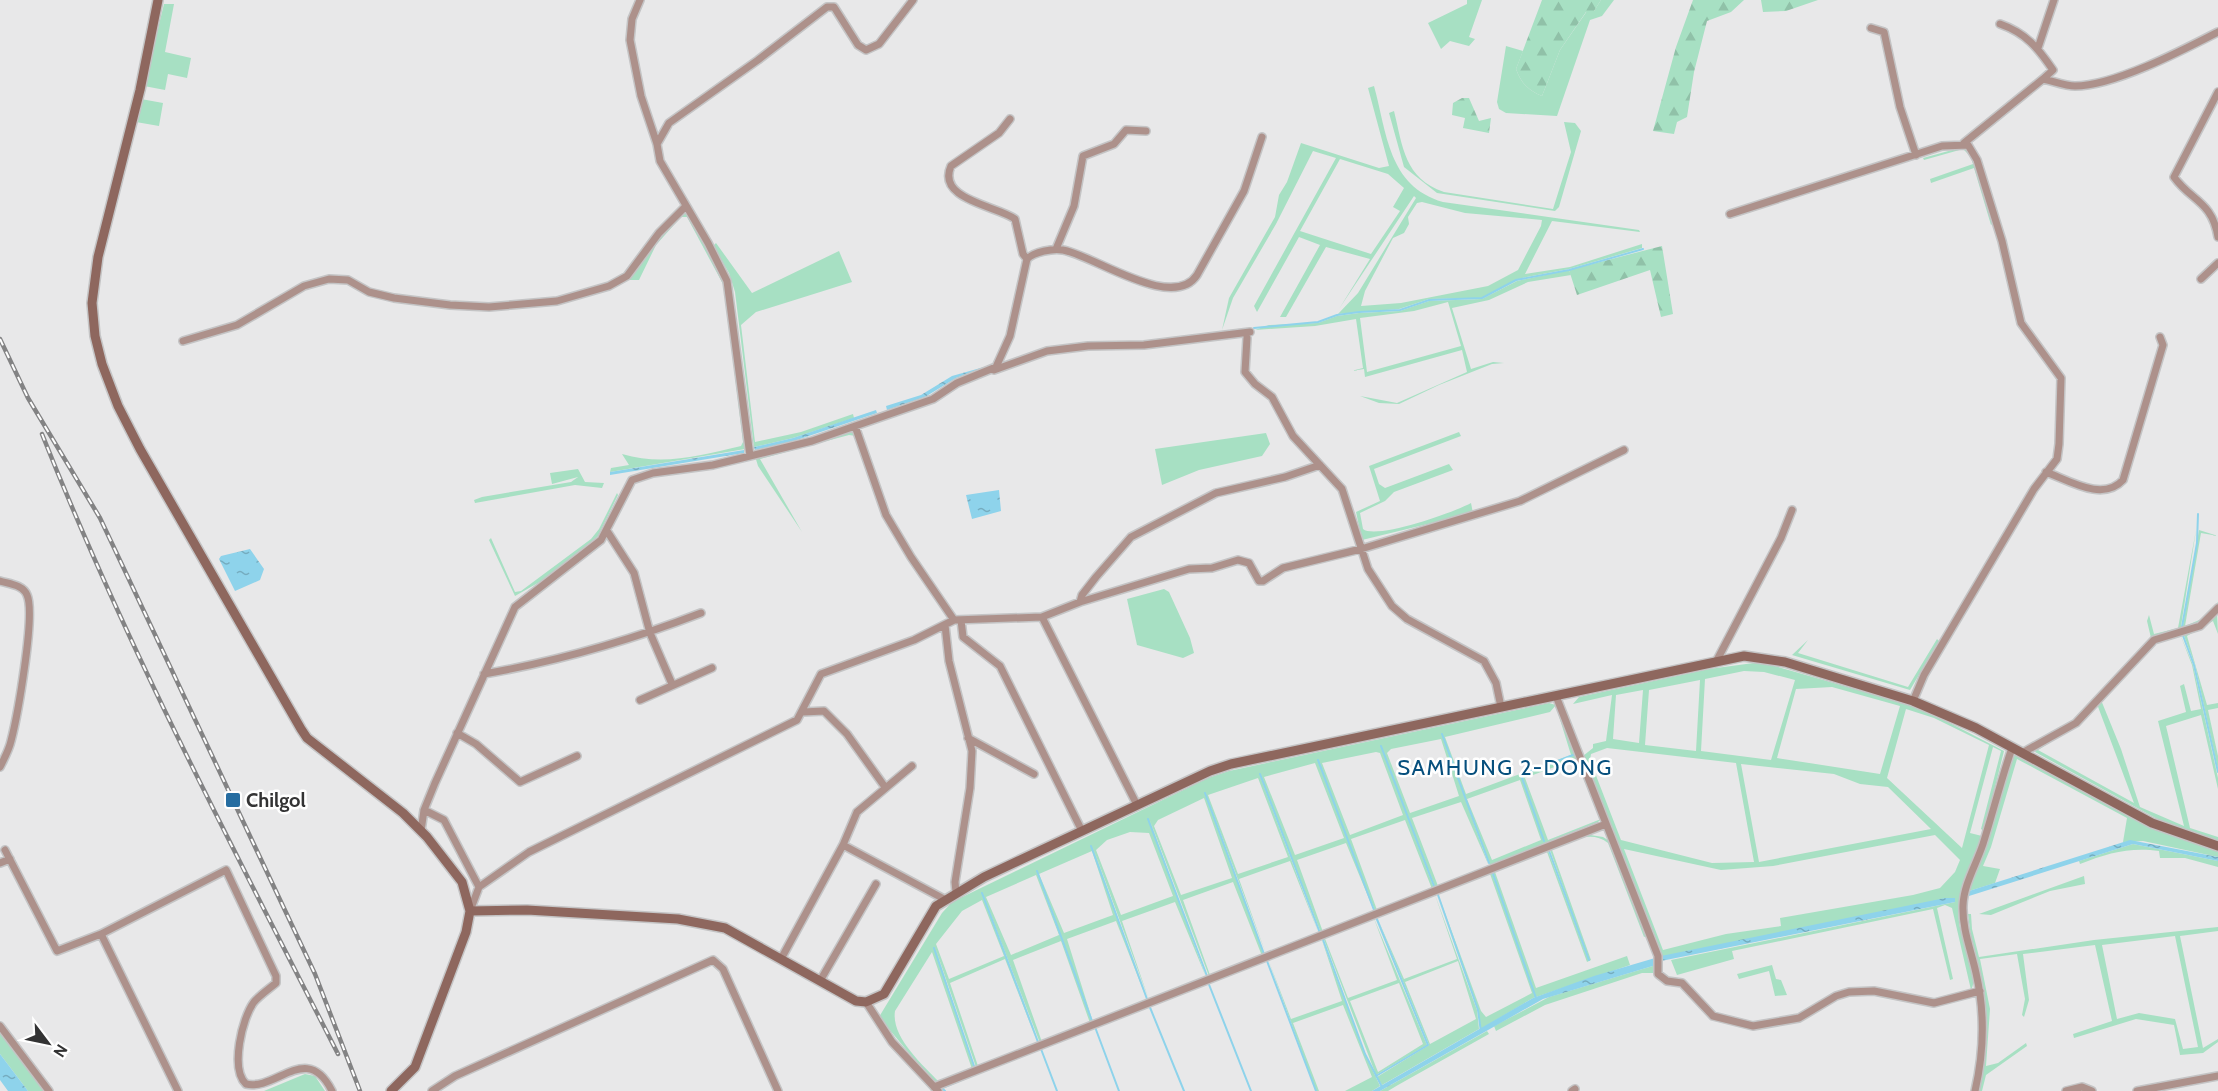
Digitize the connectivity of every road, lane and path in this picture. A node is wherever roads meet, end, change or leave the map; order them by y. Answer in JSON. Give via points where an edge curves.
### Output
{"nodes":[{"id":1,"x":158,"y":0,"type":"edge"},
{"id":2,"x":640,"y":0,"type":"edge"},
{"id":3,"x":913,"y":0,"type":"edge"},
{"id":4,"x":2054,"y":0,"type":"edge"},
{"id":5,"x":2000,"y":24,"type":"dead end"},
{"id":6,"x":1871,"y":28,"type":"dead end"},
{"id":7,"x":2218,"y":32,"type":"edge"},
{"id":8,"x":2038,"y":48,"type":"junction"},
{"id":9,"x":2043,"y":79,"type":"junction"},
{"id":10,"x":2218,"y":92,"type":"edge"},
{"id":11,"x":1010,"y":119,"type":"dead end"},
{"id":12,"x":1146,"y":131,"type":"dead end"},
{"id":13,"x":1262,"y":137,"type":"dead end"},
{"id":14,"x":1964,"y":143,"type":"junction"},
{"id":15,"x":657,"y":144,"type":"junction"},
{"id":16,"x":1916,"y":155,"type":"junction"},
{"id":17,"x":685,"y":207,"type":"junction"},
{"id":18,"x":1730,"y":214,"type":"dead end"},
{"id":19,"x":2218,"y":237,"type":"edge"},
{"id":20,"x":1056,"y":249,"type":"junction"},
{"id":21,"x":1027,"y":259,"type":"junction"},
{"id":22,"x":2218,"y":263,"type":"edge"},
{"id":23,"x":2202,"y":279,"type":"dead end"},
{"id":24,"x":2160,"y":337,"type":"dead end"},
{"id":25,"x":183,"y":341,"type":"dead end"},
{"id":26,"x":993,"y":370,"type":"junction"},
{"id":27,"x":855,"y":426,"type":"junction"},
{"id":28,"x":1624,"y":450,"type":"dead end"},
{"id":29,"x":750,"y":456,"type":"junction"},
{"id":30,"x":1320,"y":465,"type":"junction"},
{"id":31,"x":2046,"y":472,"type":"junction"},
{"id":32,"x":1792,"y":510,"type":"dead end"},
{"id":33,"x":608,"y":531,"type":"junction"},
{"id":34,"x":1361,"y":549,"type":"junction"},
{"id":35,"x":0,"y":581,"type":"edge"},
{"id":36,"x":1080,"y":602,"type":"junction"},
{"id":37,"x":2218,"y":608,"type":"edge"},
{"id":38,"x":701,"y":613,"type":"dead end"},
{"id":39,"x":1042,"y":617,"type":"junction"},
{"id":40,"x":958,"y":620,"type":"junction"},
{"id":41,"x":945,"y":625,"type":"junction"},
{"id":42,"x":650,"y":633,"type":"junction"},
{"id":43,"x":1717,"y":660,"type":"junction"},
{"id":44,"x":712,"y":668,"type":"dead end"},
{"id":45,"x":484,"y":674,"type":"junction"},
{"id":46,"x":672,"y":684,"type":"junction"},
{"id":47,"x":1556,"y":696,"type":"junction"},
{"id":48,"x":640,"y":700,"type":"dead end"},
{"id":49,"x":1913,"y":701,"type":"junction"},
{"id":50,"x":1501,"y":707,"type":"junction"},
{"id":51,"x":803,"y":712,"type":"junction"},
{"id":52,"x":457,"y":733,"type":"junction"},
{"id":53,"x":968,"y":738,"type":"junction"},
{"id":54,"x":2012,"y":748,"type":"junction"},
{"id":55,"x":2022,"y":753,"type":"junction"},
{"id":56,"x":578,"y":756,"type":"dead end"},
{"id":57,"x":912,"y":766,"type":"dead end"},
{"id":58,"x":0,"y":767,"type":"edge"},
{"id":59,"x":1034,"y":774,"type":"dead end"},
{"id":60,"x":885,"y":787,"type":"junction"},
{"id":61,"x":1137,"y":806,"type":"junction"},
{"id":62,"x":424,"y":810,"type":"junction"},
{"id":63,"x":1606,"y":824,"type":"junction"},
{"id":64,"x":421,"y":831,"type":"junction"},
{"id":65,"x":1082,"y":831,"type":"junction"},
{"id":66,"x":843,"y":845,"type":"junction"},
{"id":67,"x":2218,"y":846,"type":"edge"},
{"id":68,"x":5,"y":850,"type":"dead end"},
{"id":69,"x":10,"y":859,"type":"junction"},
{"id":70,"x":0,"y":863,"type":"edge"},
{"id":71,"x":876,"y":884,"type":"dead end"},
{"id":72,"x":478,"y":887,"type":"junction"},
{"id":73,"x":956,"y":892,"type":"junction"},
{"id":74,"x":944,"y":899,"type":"junction"},
{"id":75,"x":470,"y":911,"type":"junction"},
{"id":76,"x":101,"y":934,"type":"junction"},
{"id":77,"x":781,"y":958,"type":"junction"},
{"id":78,"x":820,"y":981,"type":"junction"},
{"id":79,"x":1980,"y":991,"type":"junction"},
{"id":80,"x":866,"y":1002,"type":"junction"},
{"id":81,"x":0,"y":1026,"type":"edge"},
{"id":82,"x":2218,"y":1076,"type":"edge"},
{"id":83,"x":936,"y":1089,"type":"edge"},
{"id":84,"x":49,"y":1091,"type":"edge"},
{"id":85,"x":178,"y":1091,"type":"edge"},
{"id":86,"x":332,"y":1091,"type":"edge"},
{"id":87,"x":391,"y":1091,"type":"edge"},
{"id":88,"x":432,"y":1091,"type":"edge"},
{"id":89,"x":778,"y":1091,"type":"edge"},
{"id":90,"x":1975,"y":1091,"type":"edge"},
{"id":91,"x":2066,"y":1091,"type":"edge"},
{"id":92,"x":2092,"y":1091,"type":"edge"},
{"id":93,"x":2137,"y":1091,"type":"edge"}],
"edges":[{"from":1,"to":64,"type":"street","via":[[93,281],[93,321],[102,364],[118,406],[172,509],[307,738]]},
{"from":2,"to":15,"type":"street","via":[[632,19],[630,40],[647,119]]},
{"from":3,"to":15,"type":"street","via":[[879,44],[866,50],[858,45],[834,7],[828,7],[669,123]]},
{"from":4,"to":8,"type":"street"},
{"from":5,"to":8,"type":"street","via":[[2027,37]]},
{"from":6,"to":16,"type":"street","via":[[1884,32],[1900,107]]},
{"from":7,"to":9,"type":"street","via":[[2163,60],[2105,80],[2075,86]]},
{"from":8,"to":9,"type":"street","via":[[2053,69]]},
{"from":9,"to":14,"type":"street"},
{"from":10,"to":19,"type":"street","via":[[2174,177],[2203,203]]},
{"from":11,"to":21,"type":"street","via":[[999,133],[951,166],[950,177],[962,197],[1015,219]]},
{"from":12,"to":20,"type":"street","via":[[1126,130],[1113,144],[1083,156],[1074,206]]},
{"from":13,"to":20,"type":"street","via":[[1244,191],[1187,286],[1157,285]]},
{"from":14,"to":16,"type":"street"},
{"from":14,"to":31,"type":"street","via":[[1977,160],[2002,241],[2021,323],[2061,378],[2057,459]]},
{"from":15,"to":17,"type":"street","via":[[660,161]]},
{"from":16,"to":18,"type":"street"},
{"from":17,"to":25,"type":"street","via":[[659,233],[627,276],[609,286],[558,301],[489,308],[450,305],[394,298],[369,292],[348,280],[329,279],[304,286],[237,325]]},
{"from":17,"to":29,"type":"street","via":[[728,286]]},
{"from":20,"to":21,"type":"street"},
{"from":21,"to":26,"type":"street","via":[[1010,336]]},
{"from":22,"to":23,"type":"street"},
{"from":24,"to":31,"type":"street","via":[[2163,345],[2123,480],[2116,488],[2100,491]]},
{"from":26,"to":27,"type":"street","via":[[969,377],[933,399]]},
{"from":26,"to":30,"type":"street","via":[[1047,351],[1178,342],[1226,333],[1248,335],[1245,372],[1272,397],[1287,428]]},
{"from":27,"to":29,"type":"street"},
{"from":27,"to":40,"type":"street","via":[[892,525]]},
{"from":28,"to":34,"type":"street","via":[[1520,501]]},
{"from":29,"to":33,"type":"street","via":[[638,477],[624,492]]},
{"from":30,"to":34,"type":"street","via":[[1346,495]]},
{"from":30,"to":36,"type":"street","via":[[1216,493],[1131,537]]},
{"from":31,"to":49,"type":"street","via":[[1924,675]]},
{"from":32,"to":43,"type":"street"},
{"from":33,"to":42,"type":"street","via":[[634,573]]},
{"from":33,"to":45,"type":"street","via":[[571,566],[515,607]]},
{"from":34,"to":36,"type":"street","via":[[1283,568],[1263,581],[1259,581],[1249,563],[1238,560],[1212,568],[1189,569]]},
{"from":34,"to":50,"type":"street","via":[[1375,582],[1396,611],[1484,661],[1496,683]]},
{"from":35,"to":58,"type":"street","via":[[26,592],[30,609],[22,689],[11,743]]},
{"from":36,"to":39,"type":"street"},
{"from":37,"to":55,"type":"street","via":[[2200,626],[2154,640],[2076,723]]},
{"from":38,"to":42,"type":"street"},
{"from":39,"to":40,"type":"street"},
{"from":39,"to":61,"type":"street"},
{"from":40,"to":41,"type":"street"},
{"from":40,"to":65,"type":"street","via":[[963,637],[1000,666]]},
{"from":41,"to":51,"type":"street","via":[[821,674]]},
{"from":41,"to":53,"type":"street","via":[[949,661]]},
{"from":42,"to":45,"type":"street"},
{"from":42,"to":46,"type":"street"},
{"from":43,"to":47,"type":"street"},
{"from":43,"to":49,"type":"street","via":[[1763,657]]},
{"from":44,"to":46,"type":"street"},
{"from":45,"to":52,"type":"street"},
{"from":46,"to":48,"type":"street"},
{"from":47,"to":50,"type":"street"},
{"from":47,"to":63,"type":"street"},
{"from":49,"to":54,"type":"street"},
{"from":50,"to":61,"type":"street","via":[[1231,764]]},
{"from":51,"to":60,"type":"street","via":[[824,711],[847,734]]},
{"from":51,"to":72,"type":"street","via":[[797,720],[529,852]]},
{"from":52,"to":56,"type":"street","via":[[520,782]]},
{"from":52,"to":62,"type":"street"},
{"from":53,"to":59,"type":"street"},
{"from":53,"to":73,"type":"street","via":[[972,751],[970,788]]},
{"from":54,"to":55,"type":"street"},
{"from":54,"to":79,"type":"street","via":[[1964,897],[1964,927]]},
{"from":55,"to":67,"type":"street","via":[[2152,824]]},
{"from":57,"to":60,"type":"street"},
{"from":60,"to":66,"type":"street","via":[[857,812]]},
{"from":61,"to":65,"type":"street"},
{"from":62,"to":64,"type":"street"},
{"from":62,"to":72,"type":"street","via":[[444,820]]},
{"from":63,"to":79,"type":"street","via":[[1658,956],[1658,974],[1667,981],[1682,983],[1713,1017],[1765,1026],[1799,1018],[1849,992],[1874,991],[1934,1003]]},
{"from":63,"to":83,"type":"street"},
{"from":64,"to":75,"type":"street","via":[[462,882]]},
{"from":65,"to":73,"type":"street"},
{"from":66,"to":74,"type":"street"},
{"from":66,"to":77,"type":"street"},
{"from":68,"to":69,"type":"street"},
{"from":69,"to":70,"type":"street"},
{"from":69,"to":76,"type":"street","via":[[57,951]]},
{"from":71,"to":78,"type":"street"},
{"from":72,"to":75,"type":"street"},
{"from":73,"to":74,"type":"street"},
{"from":74,"to":80,"type":"street","via":[[936,906],[885,994]]},
{"from":75,"to":77,"type":"street","via":[[527,910],[678,920],[734,931]]},
{"from":75,"to":87,"type":"street","via":[[466,932],[416,1067]]},
{"from":76,"to":85,"type":"street"},
{"from":76,"to":86,"type":"street","via":[[226,870],[276,976],[276,982],[255,1000],[246,1016],[239,1075],[246,1084],[262,1088],[294,1072],[313,1071],[321,1075]]},
{"from":77,"to":78,"type":"street"},
{"from":78,"to":80,"type":"street","via":[[856,1001]]},
{"from":79,"to":90,"type":"street","via":[[1982,1036]]},
{"from":80,"to":83,"type":"street","via":[[892,1042]]},
{"from":81,"to":84,"type":"street"},
{"from":82,"to":93,"type":"street"},
{"from":88,"to":89,"type":"street","via":[[454,1076],[713,960],[723,969]]},
{"from":91,"to":92,"type":"street","via":[[2082,1087]]}]}
